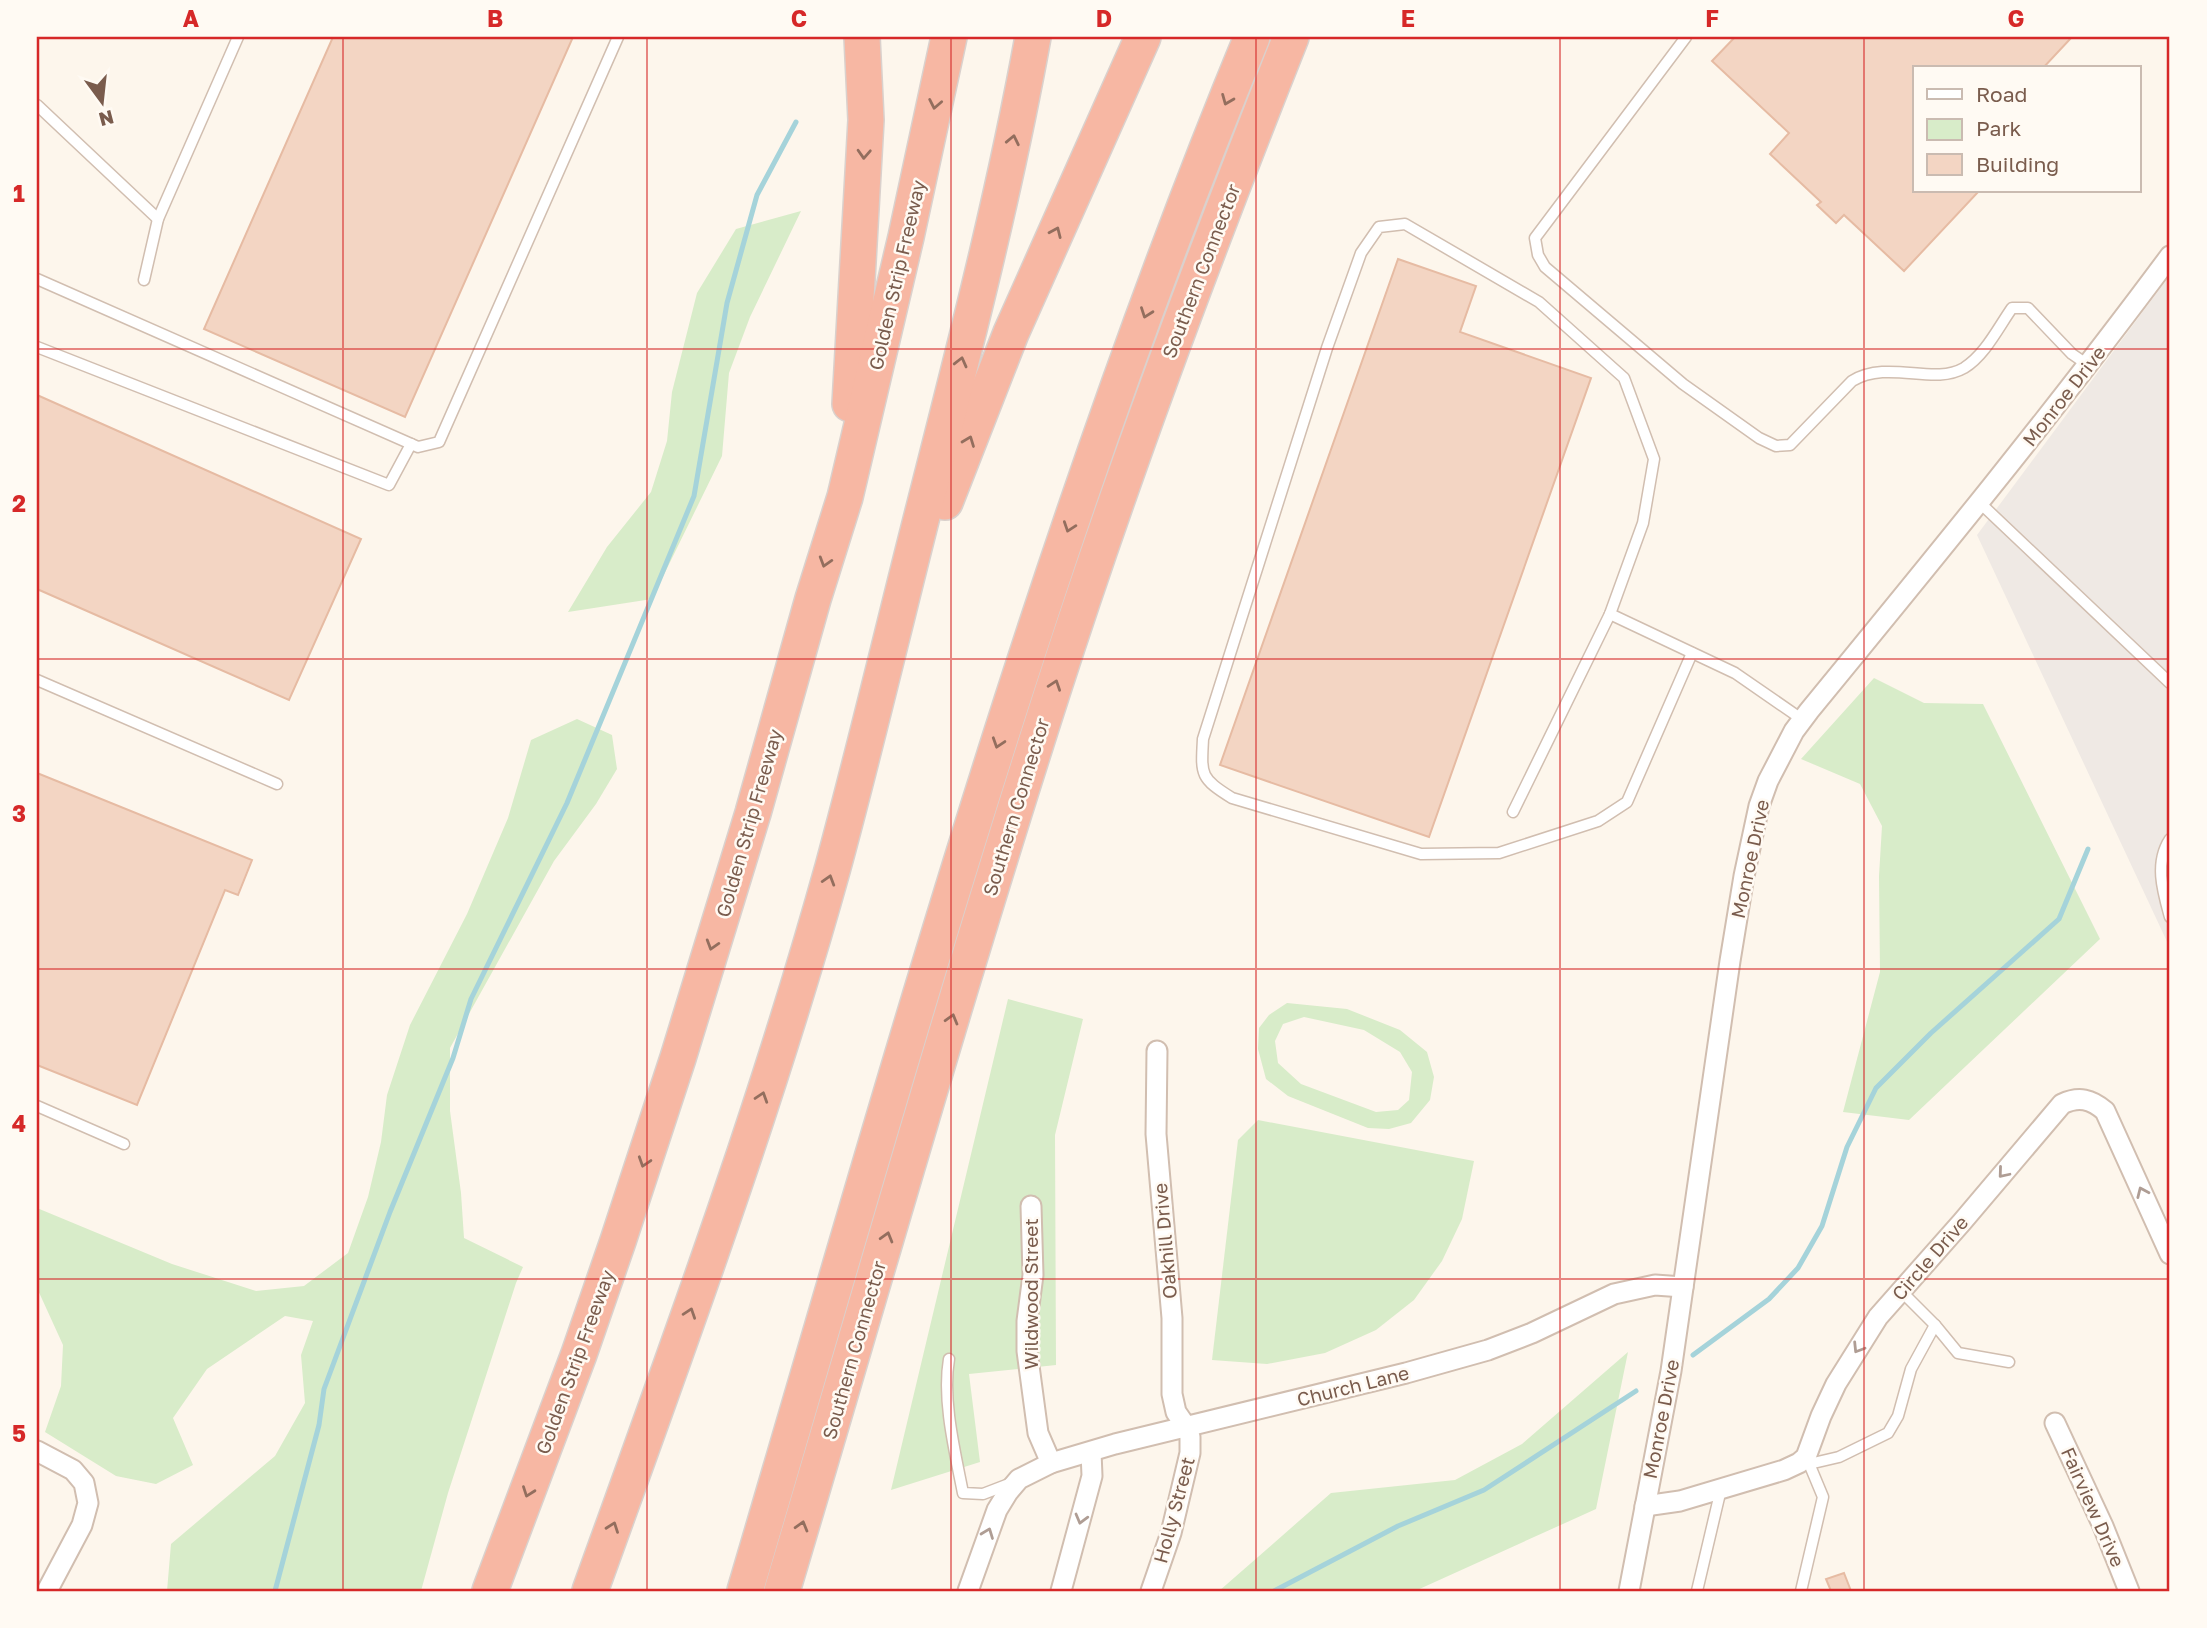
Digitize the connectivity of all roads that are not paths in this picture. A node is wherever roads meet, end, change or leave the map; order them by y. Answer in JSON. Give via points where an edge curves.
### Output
{"nodes":[{"id":1,"x":239,"y":37,"type":"edge"},
{"id":2,"x":618,"y":37,"type":"edge"},
{"id":3,"x":862,"y":37,"type":"edge"},
{"id":4,"x":949,"y":37,"type":"edge"},
{"id":5,"x":1033,"y":37,"type":"edge"},
{"id":6,"x":1143,"y":37,"type":"edge"},
{"id":7,"x":1252,"y":37,"type":"edge"},
{"id":8,"x":1291,"y":37,"type":"edge"},
{"id":9,"x":1686,"y":37,"type":"edge"},
{"id":10,"x":37,"y":105,"type":"edge"},
{"id":11,"x":158,"y":219,"type":"junction"},
{"id":12,"x":2170,"y":256,"type":"edge"},
{"id":13,"x":37,"y":279,"type":"edge"},
{"id":14,"x":144,"y":280,"type":"dead end"},
{"id":15,"x":37,"y":347,"type":"edge"},
{"id":16,"x":2088,"y":366,"type":"junction"},
{"id":17,"x":411,"y":444,"type":"junction"},
{"id":18,"x":845,"y":497,"type":"junction"},
{"id":19,"x":1979,"y":502,"type":"junction"},
{"id":20,"x":1610,"y":614,"type":"junction"},
{"id":21,"x":890,"y":642,"type":"junction"},
{"id":22,"x":1692,"y":653,"type":"junction"},
{"id":23,"x":37,"y":680,"type":"edge"},
{"id":24,"x":2170,"y":683,"type":"edge"},
{"id":25,"x":1803,"y":720,"type":"junction"},
{"id":26,"x":277,"y":784,"type":"dead end"},
{"id":27,"x":1513,"y":812,"type":"dead end"},
{"id":28,"x":2170,"y":839,"type":"edge"},
{"id":29,"x":2170,"y":917,"type":"edge"},
{"id":30,"x":1157,"y":1051,"type":"dead end"},
{"id":31,"x":37,"y":1105,"type":"edge"},
{"id":32,"x":124,"y":1144,"type":"dead end"},
{"id":33,"x":1031,"y":1206,"type":"dead end"},
{"id":34,"x":2170,"y":1254,"type":"edge"},
{"id":35,"x":1683,"y":1287,"type":"junction"},
{"id":36,"x":1901,"y":1291,"type":"junction"},
{"id":37,"x":1935,"y":1325,"type":"junction"},
{"id":38,"x":949,"y":1359,"type":"dead end"},
{"id":39,"x":2009,"y":1362,"type":"dead end"},
{"id":40,"x":2055,"y":1423,"type":"dead end"},
{"id":41,"x":1187,"y":1428,"type":"junction"},
{"id":42,"x":37,"y":1451,"type":"edge"},
{"id":43,"x":1091,"y":1452,"type":"junction"},
{"id":44,"x":1807,"y":1461,"type":"junction"},
{"id":45,"x":1051,"y":1463,"type":"junction"},
{"id":46,"x":1019,"y":1479,"type":"junction"},
{"id":47,"x":1721,"y":1489,"type":"junction"},
{"id":48,"x":1645,"y":1506,"type":"junction"},
{"id":49,"x":47,"y":1591,"type":"edge"},
{"id":50,"x":490,"y":1591,"type":"edge"},
{"id":51,"x":590,"y":1591,"type":"edge"},
{"id":52,"x":745,"y":1591,"type":"edge"},
{"id":53,"x":782,"y":1591,"type":"edge"},
{"id":54,"x":968,"y":1591,"type":"edge"},
{"id":55,"x":1061,"y":1591,"type":"edge"},
{"id":56,"x":1151,"y":1591,"type":"edge"},
{"id":57,"x":1629,"y":1591,"type":"edge"},
{"id":58,"x":1698,"y":1591,"type":"edge"},
{"id":59,"x":1801,"y":1591,"type":"edge"},
{"id":60,"x":2129,"y":1591,"type":"edge"}],
"edges":[{"from":1,"to":11,"type":"lane"},
{"from":2,"to":17,"type":"lane","via":[[439,442]]},
{"from":3,"to":18,"type":"highway","one_way":true,"via":[[866,120]]},
{"from":4,"to":18,"type":"highway","name":"Golden Strip Freeway","one_way":true},
{"from":21,"to":5,"type":"highway","one_way":true,"via":[[974,312]]},
{"from":21,"to":6,"type":"highway","one_way":true,"via":[[1011,333]]},
{"from":7,"to":52,"type":"highway","name":"Southern Connector","one_way":true,"via":[[1147,308],[1041,611]]},
{"from":53,"to":8,"type":"highway","name":"Southern Connector","one_way":true,"via":[[1053,689],[1157,388]]},
{"from":9,"to":16,"type":"lane","via":[[1535,238],[1545,267],[1683,384],[1776,446],[1790,445],[1862,375],[1875,371],[1942,374],[1963,369],[2012,309],[2028,307]]},
{"from":10,"to":11,"type":"lane"},
{"from":11,"to":14,"type":"lane"},
{"from":12,"to":16,"type":"street","name":"Monroe Drive"},
{"from":13,"to":17,"type":"lane"},
{"from":15,"to":17,"type":"lane","via":[[389,485]]},
{"from":16,"to":19,"type":"street","name":"Monroe Drive"},
{"from":18,"to":50,"type":"highway","name":"Golden Strip Freeway","one_way":true,"via":[[678,1058],[579,1354]]},
{"from":19,"to":24,"type":"lane"},
{"from":19,"to":25,"type":"street","name":"Monroe Drive"},
{"from":20,"to":22,"type":"lane"},
{"from":20,"to":22,"type":"lane","via":[[1643,523],[1654,459],[1624,378],[1539,302],[1405,224],[1379,227],[1361,253],[1327,348],[1203,739],[1201,769],[1212,785],[1232,797],[1421,854],[1499,853],[1598,821],[1627,802]]},
{"from":20,"to":27,"type":"lane"},
{"from":51,"to":21,"type":"highway","one_way":true,"via":[[691,1310],[782,1035],[833,867]]},
{"from":22,"to":25,"type":"lane","via":[[1735,673]]},
{"from":23,"to":26,"type":"lane"},
{"from":25,"to":35,"type":"street","name":"Monroe Drive","via":[[1768,781],[1749,852]]},
{"from":28,"to":29,"type":"lane","via":[[2164,848],[2160,882]]},
{"from":30,"to":41,"type":"street","name":"Oakhill Drive","via":[[1156,1134],[1172,1318],[1172,1394],[1176,1412]]},
{"from":31,"to":32,"type":"lane"},
{"from":33,"to":45,"type":"street","name":"Wildwood Street","via":[[1033,1275],[1027,1351],[1038,1433]]},
{"from":34,"to":36,"type":"street","name":"Circle Drive","one_way":true,"via":[[2105,1111],[2088,1100],[2072,1100],[2055,1110]]},
{"from":35,"to":41,"type":"street","name":"Church Lane","via":[[1655,1285],[1614,1294],[1488,1350]]},
{"from":35,"to":48,"type":"street","name":"Monroe Drive"},
{"from":36,"to":37,"type":"lane"},
{"from":36,"to":44,"type":"street","name":"Circle Drive","one_way":true,"via":[[1878,1317],[1836,1384]]},
{"from":37,"to":39,"type":"lane","via":[[1958,1353]]},
{"from":37,"to":44,"type":"lane","via":[[1911,1369],[1898,1416],[1888,1433],[1839,1457]]},
{"from":38,"to":46,"type":"lane","via":[[949,1404],[964,1493],[983,1494]]},
{"from":40,"to":60,"type":"street","name":"Fairview Drive"},
{"from":41,"to":43,"type":"street","name":"Church Lane"},
{"from":41,"to":56,"type":"street","name":"Holly Street","via":[[1189,1453],[1171,1533]]},
{"from":42,"to":49,"type":"street","via":[[73,1470],[84,1483],[88,1503],[82,1525]]},
{"from":43,"to":45,"type":"street","name":"Church Lane"},
{"from":43,"to":55,"type":"street","one_way":true,"via":[[1092,1476]]},
{"from":44,"to":47,"type":"street"},
{"from":44,"to":59,"type":"lane","via":[[1823,1497]]},
{"from":45,"to":46,"type":"street","name":"Church Lane"},
{"from":54,"to":46,"type":"street","one_way":true,"via":[[997,1510]]},
{"from":47,"to":48,"type":"street"},
{"from":47,"to":58,"type":"lane"},
{"from":48,"to":57,"type":"street","name":"Monroe Drive"}]}
